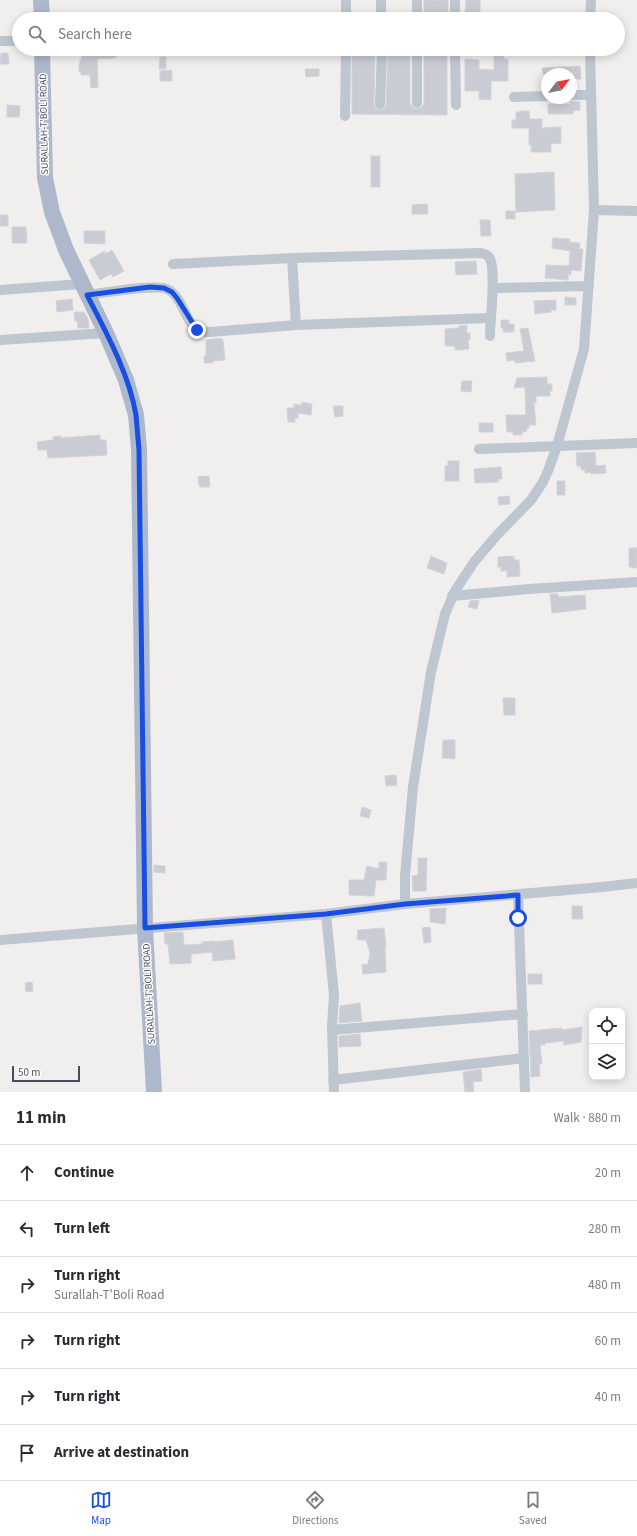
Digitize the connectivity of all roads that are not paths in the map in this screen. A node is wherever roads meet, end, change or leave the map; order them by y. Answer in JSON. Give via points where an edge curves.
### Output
{"nodes":[{"id":1,"x":41,"y":0,"type":"edge"},
{"id":2,"x":346,"y":0,"type":"edge"},
{"id":3,"x":381,"y":0,"type":"edge"},
{"id":4,"x":417,"y":0,"type":"edge"},
{"id":5,"x":454,"y":0,"type":"edge"},
{"id":6,"x":590,"y":0,"type":"edge"},
{"id":7,"x":42,"y":12,"type":"edge"},
{"id":8,"x":346,"y":12,"type":"edge"},
{"id":9,"x":381,"y":12,"type":"edge"},
{"id":10,"x":417,"y":12,"type":"edge"},
{"id":11,"x":455,"y":12,"type":"edge"},
{"id":12,"x":590,"y":12,"type":"edge"},
{"id":13,"x":0,"y":41,"type":"edge"},
{"id":14,"x":12,"y":41,"type":"edge"},
{"id":15,"x":42,"y":56,"type":"edge"},
{"id":16,"x":346,"y":56,"type":"edge"},
{"id":17,"x":382,"y":56,"type":"edge"},
{"id":18,"x":417,"y":56,"type":"edge"},
{"id":19,"x":455,"y":56,"type":"edge"},
{"id":20,"x":590,"y":56,"type":"edge"},
{"id":21,"x":577,"y":95,"type":"edge"},
{"id":22,"x":590,"y":95,"type":"junction"},
{"id":23,"x":514,"y":96,"type":"dead end"},
{"id":24,"x":541,"y":96,"type":"edge"},
{"id":25,"x":417,"y":103,"type":"dead end"},
{"id":26,"x":380,"y":104,"type":"dead end"},
{"id":27,"x":456,"y":105,"type":"dead end"},
{"id":28,"x":345,"y":116,"type":"dead end"},
{"id":29,"x":594,"y":210,"type":"junction"},
{"id":30,"x":637,"y":211,"type":"edge"},
{"id":31,"x":292,"y":258,"type":"junction"},
{"id":32,"x":173,"y":264,"type":"dead end"},
{"id":33,"x":589,"y":286,"type":"junction"},
{"id":34,"x":493,"y":288,"type":"junction"},
{"id":35,"x":84,"y":289,"type":"junction"},
{"id":36,"x":0,"y":290,"type":"edge"},
{"id":37,"x":490,"y":318,"type":"junction"},
{"id":38,"x":296,"y":325,"type":"junction"},
{"id":39,"x":106,"y":333,"type":"junction"},
{"id":40,"x":490,"y":336,"type":"dead end"},
{"id":41,"x":0,"y":340,"type":"edge"},
{"id":42,"x":637,"y":443,"type":"edge"},
{"id":43,"x":557,"y":446,"type":"junction"},
{"id":44,"x":479,"y":449,"type":"dead end"},
{"id":45,"x":637,"y":582,"type":"edge"},
{"id":46,"x":452,"y":596,"type":"junction"},
{"id":47,"x":637,"y":883,"type":"edge"},
{"id":48,"x":518,"y":895,"type":"junction"},
{"id":49,"x":405,"y":904,"type":"junction"},
{"id":50,"x":326,"y":914,"type":"junction"},
{"id":51,"x":145,"y":928,"type":"junction"},
{"id":52,"x":0,"y":940,"type":"edge"},
{"id":53,"x":523,"y":1014,"type":"junction"},
{"id":54,"x":332,"y":1030,"type":"junction"},
{"id":55,"x":524,"y":1058,"type":"junction"},
{"id":56,"x":333,"y":1080,"type":"junction"},
{"id":57,"x":154,"y":1092,"type":"edge"},
{"id":58,"x":334,"y":1092,"type":"edge"},
{"id":59,"x":525,"y":1092,"type":"edge"}],
"edges":[{"from":1,"to":7,"type":"main road"},
{"from":2,"to":8,"type":"street"},
{"from":3,"to":9,"type":"street"},
{"from":4,"to":10,"type":"street"},
{"from":5,"to":11,"type":"street"},
{"from":6,"to":12,"type":"street"},
{"from":13,"to":14,"type":"street"},
{"from":15,"to":35,"type":"main road","name":"SURALLAH-T'BOLI ROAD","via":[[45,178],[52,212]]},
{"from":16,"to":28,"type":"street"},
{"from":17,"to":26,"type":"street"},
{"from":18,"to":25,"type":"street"},
{"from":19,"to":27,"type":"street"},
{"from":20,"to":22,"type":"street"},
{"from":21,"to":22,"type":"street"},
{"from":22,"to":29,"type":"street"},
{"from":23,"to":24,"type":"street"},
{"from":29,"to":30,"type":"street"},
{"from":29,"to":33,"type":"street"},
{"from":31,"to":32,"type":"street"},
{"from":31,"to":34,"type":"street","via":[[481,253],[488,256],[492,263]]},
{"from":31,"to":38,"type":"street"},
{"from":33,"to":34,"type":"street"},
{"from":33,"to":43,"type":"street","via":[[584,349]]},
{"from":34,"to":37,"type":"street"},
{"from":35,"to":36,"type":"street"},
{"from":35,"to":38,"type":"street","via":[[164,288],[177,298],[194,327],[204,332]]},
{"from":35,"to":39,"type":"main road","name":"SURALLAH-T'BOLI ROAD"},
{"from":37,"to":38,"type":"street"},
{"from":37,"to":40,"type":"street"},
{"from":39,"to":41,"type":"street"},
{"from":39,"to":51,"type":"main road","name":"SURALLAH-T'BOLI ROAD","via":[[128,387],[136,415],[139,450]]},
{"from":42,"to":43,"type":"street"},
{"from":43,"to":44,"type":"street"},
{"from":43,"to":46,"type":"street","via":[[548,471],[534,496],[474,562]]},
{"from":45,"to":46,"type":"street"},
{"from":46,"to":49,"type":"street","via":[[440,628],[429,679],[413,788]]},
{"from":47,"to":48,"type":"street"},
{"from":48,"to":49,"type":"street"},
{"from":48,"to":53,"type":"street"},
{"from":49,"to":50,"type":"street"},
{"from":50,"to":51,"type":"street"},
{"from":50,"to":54,"type":"street","via":[[334,995]]},
{"from":51,"to":52,"type":"street"},
{"from":51,"to":57,"type":"main road","name":"SURALLAH-T'BOLI ROAD"},
{"from":53,"to":54,"type":"street"},
{"from":53,"to":55,"type":"street"},
{"from":54,"to":56,"type":"street"},
{"from":55,"to":56,"type":"street"},
{"from":55,"to":59,"type":"street"},
{"from":56,"to":58,"type":"street"}]}
